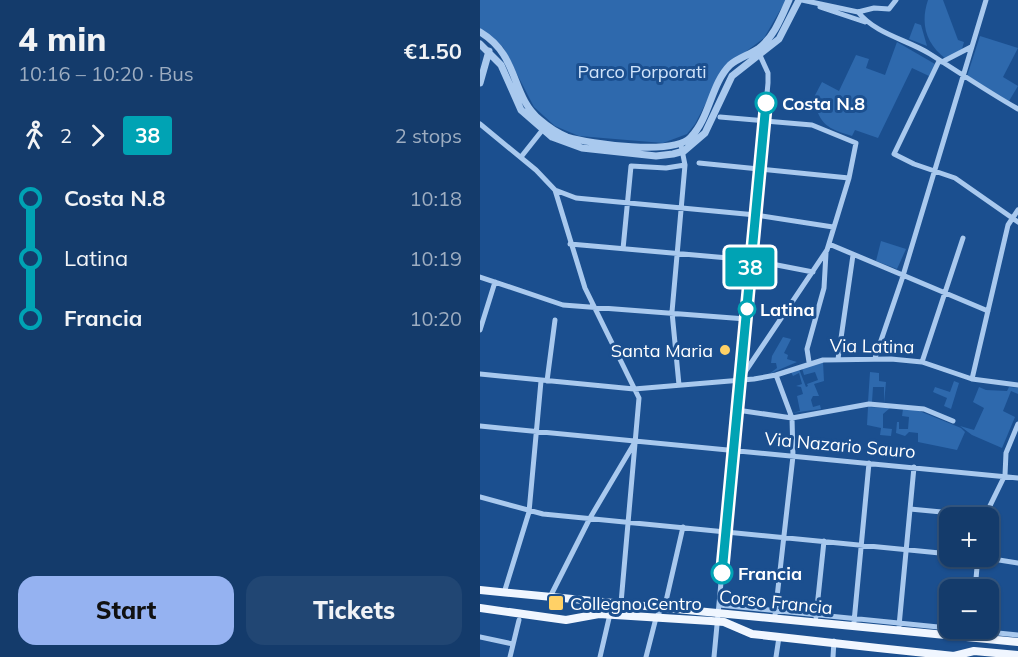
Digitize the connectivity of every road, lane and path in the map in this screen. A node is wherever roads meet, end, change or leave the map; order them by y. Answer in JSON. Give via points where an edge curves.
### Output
{"nodes":[{"id":1,"x":789,"y":0,"type":"edge"},
{"id":2,"x":800,"y":0,"type":"edge"},
{"id":3,"x":896,"y":0,"type":"edge"},
{"id":4,"x":986,"y":0,"type":"edge"},
{"id":5,"x":813,"y":3,"type":"junction"},
{"id":6,"x":858,"y":12,"type":"junction"},
{"id":7,"x":867,"y":22,"type":"junction"},
{"id":8,"x":480,"y":32,"type":"edge"},
{"id":9,"x":480,"y":44,"type":"edge"},
{"id":10,"x":971,"y":47,"type":"junction"},
{"id":11,"x":489,"y":51,"type":"junction"},
{"id":12,"x":759,"y":52,"type":"junction"},
{"id":13,"x":941,"y":62,"type":"junction"},
{"id":14,"x":962,"y":77,"type":"junction"},
{"id":15,"x":480,"y":83,"type":"edge"},
{"id":16,"x":1018,"y":99,"type":"edge"},
{"id":17,"x":1016,"y":108,"type":"edge"},
{"id":18,"x":720,"y":117,"type":"dead end"},
{"id":19,"x":765,"y":120,"type":"junction"},
{"id":20,"x":480,"y":124,"type":"edge"},
{"id":21,"x":544,"y":128,"type":"junction"},
{"id":22,"x":682,"y":148,"type":"junction"},
{"id":23,"x":521,"y":157,"type":"junction"},
{"id":24,"x":699,"y":163,"type":"dead end"},
{"id":25,"x":685,"y":165,"type":"junction"},
{"id":26,"x":760,"y":168,"type":"junction"},
{"id":27,"x":934,"y":171,"type":"junction"},
{"id":28,"x":849,"y":178,"type":"junction"},
{"id":29,"x":555,"y":190,"type":"junction"},
{"id":30,"x":627,"y":204,"type":"junction"},
{"id":31,"x":682,"y":208,"type":"junction"},
{"id":32,"x":1018,"y":210,"type":"edge"},
{"id":33,"x":756,"y":215,"type":"junction"},
{"id":34,"x":1015,"y":220,"type":"edge"},
{"id":35,"x":833,"y":227,"type":"junction"},
{"id":36,"x":963,"y":238,"type":"dead end"},
{"id":37,"x":570,"y":244,"type":"junction"},
{"id":38,"x":828,"y":247,"type":"junction"},
{"id":39,"x":623,"y":249,"type":"junction"},
{"id":40,"x":678,"y":253,"type":"junction"},
{"id":41,"x":853,"y":255,"type":"junction"},
{"id":42,"x":751,"y":261,"type":"junction"},
{"id":43,"x":813,"y":272,"type":"junction"},
{"id":44,"x":902,"y":275,"type":"junction"},
{"id":45,"x":480,"y":278,"type":"edge"},
{"id":46,"x":495,"y":282,"type":"junction"},
{"id":47,"x":945,"y":293,"type":"junction"},
{"id":48,"x":593,"y":306,"type":"junction"},
{"id":49,"x":988,"y":311,"type":"junction"},
{"id":50,"x":672,"y":312,"type":"junction"},
{"id":51,"x":482,"y":318,"type":"edge"},
{"id":52,"x":746,"y":319,"type":"junction"},
{"id":53,"x":555,"y":320,"type":"dead end"},
{"id":54,"x":480,"y":330,"type":"edge"},
{"id":55,"x":875,"y":358,"type":"junction"},
{"id":56,"x":838,"y":359,"type":"junction"},
{"id":57,"x":809,"y":362,"type":"junction"},
{"id":58,"x":922,"y":362,"type":"junction"},
{"id":59,"x":480,"y":374,"type":"edge"},
{"id":60,"x":776,"y":375,"type":"junction"},
{"id":61,"x":740,"y":379,"type":"junction"},
{"id":62,"x":972,"y":379,"type":"junction"},
{"id":63,"x":544,"y":381,"type":"junction"},
{"id":64,"x":679,"y":385,"type":"junction"},
{"id":65,"x":1018,"y":385,"type":"edge"},
{"id":66,"x":634,"y":388,"type":"junction"},
{"id":67,"x":737,"y":410,"type":"junction"},
{"id":68,"x":792,"y":418,"type":"junction"},
{"id":69,"x":953,"y":421,"type":"dead end"},
{"id":70,"x":1018,"y":424,"type":"edge"},
{"id":71,"x":480,"y":426,"type":"edge"},
{"id":72,"x":537,"y":432,"type":"junction"},
{"id":73,"x":636,"y":441,"type":"junction"},
{"id":74,"x":734,"y":450,"type":"junction"},
{"id":75,"x":793,"y":456,"type":"junction"},
{"id":76,"x":869,"y":463,"type":"junction"},
{"id":77,"x":914,"y":467,"type":"junction"},
{"id":78,"x":1005,"y":476,"type":"junction"},
{"id":79,"x":1018,"y":478,"type":"edge"},
{"id":80,"x":480,"y":497,"type":"edge"},
{"id":81,"x":989,"y":507,"type":"edge"},
{"id":82,"x":910,"y":509,"type":"junction"},
{"id":83,"x":529,"y":512,"type":"junction"},
{"id":84,"x":939,"y":512,"type":"edge"},
{"id":85,"x":590,"y":518,"type":"junction"},
{"id":86,"x":627,"y":522,"type":"junction"},
{"id":87,"x":683,"y":527,"type":"junction"},
{"id":88,"x":726,"y":531,"type":"junction"},
{"id":89,"x":785,"y":538,"type":"junction"},
{"id":90,"x":824,"y":542,"type":"junction"},
{"id":91,"x":862,"y":545,"type":"junction"},
{"id":92,"x":906,"y":549,"type":"junction"},
{"id":93,"x":939,"y":553,"type":"edge"},
{"id":94,"x":999,"y":560,"type":"edge"},
{"id":95,"x":1018,"y":563,"type":"edge"},
{"id":96,"x":480,"y":590,"type":"edge"},
{"id":97,"x":504,"y":593,"type":"junction"},
{"id":98,"x":550,"y":597,"type":"junction"},
{"id":99,"x":621,"y":603,"type":"junction"},
{"id":100,"x":480,"y":608,"type":"edge"},
{"id":101,"x":662,"y":608,"type":"junction"},
{"id":102,"x":718,"y":613,"type":"junction"},
{"id":103,"x":610,"y":614,"type":"junction"},
{"id":104,"x":775,"y":615,"type":"junction"},
{"id":105,"x":656,"y":618,"type":"junction"},
{"id":106,"x":816,"y":619,"type":"junction"},
{"id":107,"x":519,"y":620,"type":"dead end"},
{"id":108,"x":854,"y":622,"type":"junction"},
{"id":109,"x":899,"y":627,"type":"junction"},
{"id":110,"x":939,"y":631,"type":"edge"},
{"id":111,"x":999,"y":634,"type":"edge"},
{"id":112,"x":1018,"y":635,"type":"edge"},
{"id":113,"x":480,"y":637,"type":"edge"},
{"id":114,"x":779,"y":637,"type":"junction"},
{"id":115,"x":999,"y":638,"type":"edge"},
{"id":116,"x":834,"y":641,"type":"junction"},
{"id":117,"x":1018,"y":642,"type":"edge"},
{"id":118,"x":513,"y":644,"type":"junction"},
{"id":119,"x":966,"y":655,"type":"edge"},
{"id":120,"x":1018,"y":655,"type":"edge"},
{"id":121,"x":510,"y":657,"type":"edge"},
{"id":122,"x":600,"y":657,"type":"edge"},
{"id":123,"x":646,"y":657,"type":"edge"},
{"id":124,"x":714,"y":657,"type":"edge"},
{"id":125,"x":776,"y":657,"type":"edge"},
{"id":126,"x":833,"y":657,"type":"edge"}],
"edges":[{"from":1,"to":12,"type":"street"},
{"from":2,"to":5,"type":"street"},
{"from":2,"to":12,"type":"street","via":[[784,32]]},
{"from":3,"to":6,"type":"street","via":[[885,11],[874,8]]},
{"from":4,"to":10,"type":"street"},
{"from":5,"to":6,"type":"street"},
{"from":5,"to":7,"type":"street","via":[[832,13]]},
{"from":6,"to":7,"type":"street"},
{"from":7,"to":13,"type":"street"},
{"from":8,"to":21,"type":"street","via":[[509,61],[524,99]]},
{"from":9,"to":11,"type":"street"},
{"from":10,"to":13,"type":"street"},
{"from":10,"to":14,"type":"street"},
{"from":11,"to":15,"type":"street"},
{"from":11,"to":21,"type":"street","via":[[504,71],[521,110]]},
{"from":12,"to":19,"type":"street","via":[[768,76]]},
{"from":12,"to":22,"type":"street","via":[[735,72],[705,133]]},
{"from":13,"to":14,"type":"street"},
{"from":13,"to":27,"type":"street","via":[[894,154]]},
{"from":14,"to":17,"type":"street"},
{"from":14,"to":27,"type":"street"},
{"from":16,"to":17,"type":"street"},
{"from":18,"to":19,"type":"street"},
{"from":19,"to":26,"type":"street"},
{"from":19,"to":28,"type":"street","via":[[812,125],[855,143]]},
{"from":20,"to":23,"type":"street"},
{"from":21,"to":22,"type":"street","via":[[567,144],[582,148],[656,156]]},
{"from":21,"to":23,"type":"street"},
{"from":22,"to":25,"type":"street"},
{"from":23,"to":29,"type":"street"},
{"from":24,"to":26,"type":"street"},
{"from":25,"to":30,"type":"street","via":[[631,166]]},
{"from":25,"to":31,"type":"street"},
{"from":26,"to":28,"type":"street"},
{"from":26,"to":33,"type":"street"},
{"from":27,"to":34,"type":"street","via":[[955,178]]},
{"from":27,"to":44,"type":"street"},
{"from":28,"to":35,"type":"street"},
{"from":29,"to":30,"type":"street","via":[[576,198]]},
{"from":29,"to":37,"type":"street"},
{"from":30,"to":31,"type":"street"},
{"from":30,"to":39,"type":"street"},
{"from":31,"to":33,"type":"street"},
{"from":31,"to":40,"type":"street"},
{"from":32,"to":34,"type":"street"},
{"from":33,"to":35,"type":"street"},
{"from":33,"to":42,"type":"street"},
{"from":34,"to":49,"type":"street","via":[[1008,225]]},
{"from":35,"to":38,"type":"street"},
{"from":36,"to":47,"type":"street"},
{"from":37,"to":39,"type":"street"},
{"from":37,"to":48,"type":"street"},
{"from":38,"to":41,"type":"street"},
{"from":38,"to":43,"type":"street"},
{"from":38,"to":57,"type":"street","via":[[824,288],[807,349]]},
{"from":39,"to":40,"type":"street"},
{"from":40,"to":42,"type":"street"},
{"from":40,"to":50,"type":"street"},
{"from":41,"to":44,"type":"street"},
{"from":41,"to":56,"type":"street"},
{"from":42,"to":43,"type":"street"},
{"from":42,"to":52,"type":"street"},
{"from":43,"to":61,"type":"street"},
{"from":44,"to":47,"type":"street"},
{"from":44,"to":55,"type":"street"},
{"from":45,"to":46,"type":"street"},
{"from":46,"to":48,"type":"street","via":[[563,305]]},
{"from":46,"to":51,"type":"street"},
{"from":47,"to":49,"type":"street"},
{"from":47,"to":58,"type":"street"},
{"from":48,"to":50,"type":"street"},
{"from":48,"to":66,"type":"street"},
{"from":49,"to":62,"type":"street"},
{"from":50,"to":52,"type":"street"},
{"from":50,"to":64,"type":"street"},
{"from":51,"to":54,"type":"street"},
{"from":52,"to":61,"type":"street"},
{"from":53,"to":63,"type":"street"},
{"from":55,"to":56,"type":"street","name":"Via Latina"},
{"from":55,"to":58,"type":"street","name":"Via Latina"},
{"from":56,"to":57,"type":"street","name":"Via Latina"},
{"from":57,"to":60,"type":"street","name":"Via Latina"},
{"from":58,"to":62,"type":"street","name":"Via Latina"},
{"from":59,"to":63,"type":"street","name":"Via Latina"},
{"from":60,"to":61,"type":"street","name":"Via Latina"},
{"from":60,"to":68,"type":"street"},
{"from":61,"to":64,"type":"street","name":"Via Latina"},
{"from":61,"to":67,"type":"street"},
{"from":62,"to":65,"type":"street","name":"Via Latina"},
{"from":63,"to":66,"type":"street","name":"Via Latina"},
{"from":63,"to":72,"type":"street"},
{"from":64,"to":66,"type":"street","name":"Via Latina"},
{"from":66,"to":73,"type":"street","via":[[639,401]]},
{"from":67,"to":68,"type":"street"},
{"from":67,"to":74,"type":"street"},
{"from":68,"to":69,"type":"street","via":[[869,404],[924,409]]},
{"from":68,"to":75,"type":"street"},
{"from":70,"to":78,"type":"street","via":[[1006,453]]},
{"from":71,"to":72,"type":"street","name":"Via Nazario Sauro"},
{"from":72,"to":73,"type":"street","name":"Via Nazario Sauro"},
{"from":72,"to":83,"type":"street"},
{"from":73,"to":74,"type":"street","name":"Via Nazario Sauro"},
{"from":73,"to":85,"type":"street"},
{"from":73,"to":86,"type":"street"},
{"from":74,"to":75,"type":"street","name":"Via Nazario Sauro"},
{"from":74,"to":88,"type":"street"},
{"from":75,"to":76,"type":"street","name":"Via Nazario Sauro"},
{"from":75,"to":89,"type":"street"},
{"from":76,"to":77,"type":"street","name":"Via Nazario Sauro"},
{"from":76,"to":91,"type":"street"},
{"from":77,"to":78,"type":"street","name":"Via Nazario Sauro"},
{"from":77,"to":82,"type":"street"},
{"from":78,"to":79,"type":"street","name":"Via Nazario Sauro"},
{"from":78,"to":81,"type":"street"},
{"from":80,"to":83,"type":"street"},
{"from":82,"to":84,"type":"street"},
{"from":82,"to":92,"type":"street"},
{"from":83,"to":85,"type":"street"},
{"from":83,"to":97,"type":"street"},
{"from":85,"to":86,"type":"street"},
{"from":85,"to":98,"type":"street"},
{"from":86,"to":87,"type":"street"},
{"from":86,"to":99,"type":"street"},
{"from":87,"to":88,"type":"street"},
{"from":87,"to":101,"type":"street"},
{"from":88,"to":89,"type":"street"},
{"from":88,"to":102,"type":"street"},
{"from":89,"to":90,"type":"street"},
{"from":89,"to":104,"type":"street"},
{"from":90,"to":91,"type":"street"},
{"from":90,"to":106,"type":"street"},
{"from":91,"to":92,"type":"street"},
{"from":91,"to":108,"type":"street"},
{"from":92,"to":93,"type":"street"},
{"from":92,"to":109,"type":"street"},
{"from":94,"to":95,"type":"street"},
{"from":96,"to":97,"type":"main road","name":"Corso Francia"},
{"from":97,"to":98,"type":"main road","name":"Corso Francia"},
{"from":98,"to":99,"type":"main road","name":"Corso Francia"},
{"from":99,"to":101,"type":"main road","name":"Corso Francia"},
{"from":100,"to":103,"type":"main road","name":"Corso Francia","via":[[566,620]]},
{"from":101,"to":102,"type":"main road","name":"Corso Francia"},
{"from":101,"to":105,"type":"street"},
{"from":102,"to":104,"type":"main road","name":"Corso Francia"},
{"from":102,"to":105,"type":"main road","name":"Corso Francia"},
{"from":102,"to":114,"type":"main road","name":"Corso Francia","via":[[752,634]]},
{"from":102,"to":124,"type":"street"},
{"from":103,"to":105,"type":"main road","name":"Corso Francia"},
{"from":103,"to":122,"type":"street"},
{"from":104,"to":106,"type":"main road","name":"Corso Francia"},
{"from":105,"to":123,"type":"street"},
{"from":106,"to":108,"type":"main road","name":"Corso Francia"},
{"from":107,"to":118,"type":"street"},
{"from":108,"to":109,"type":"main road","name":"Corso Francia"},
{"from":109,"to":110,"type":"main road","name":"Corso Francia"},
{"from":111,"to":112,"type":"street","name":"Corso Francia"},
{"from":113,"to":118,"type":"street"},
{"from":114,"to":116,"type":"main road","name":"Corso Francia"},
{"from":114,"to":125,"type":"street","name":"Corso Francia"},
{"from":115,"to":117,"type":"main road","name":"Corso Francia"},
{"from":116,"to":119,"type":"main road","name":"Corso Francia","via":[[877,652]]},
{"from":116,"to":126,"type":"street"},
{"from":118,"to":121,"type":"street"},
{"from":119,"to":120,"type":"main road","name":"Corso Francia","via":[[974,651]]}]}
